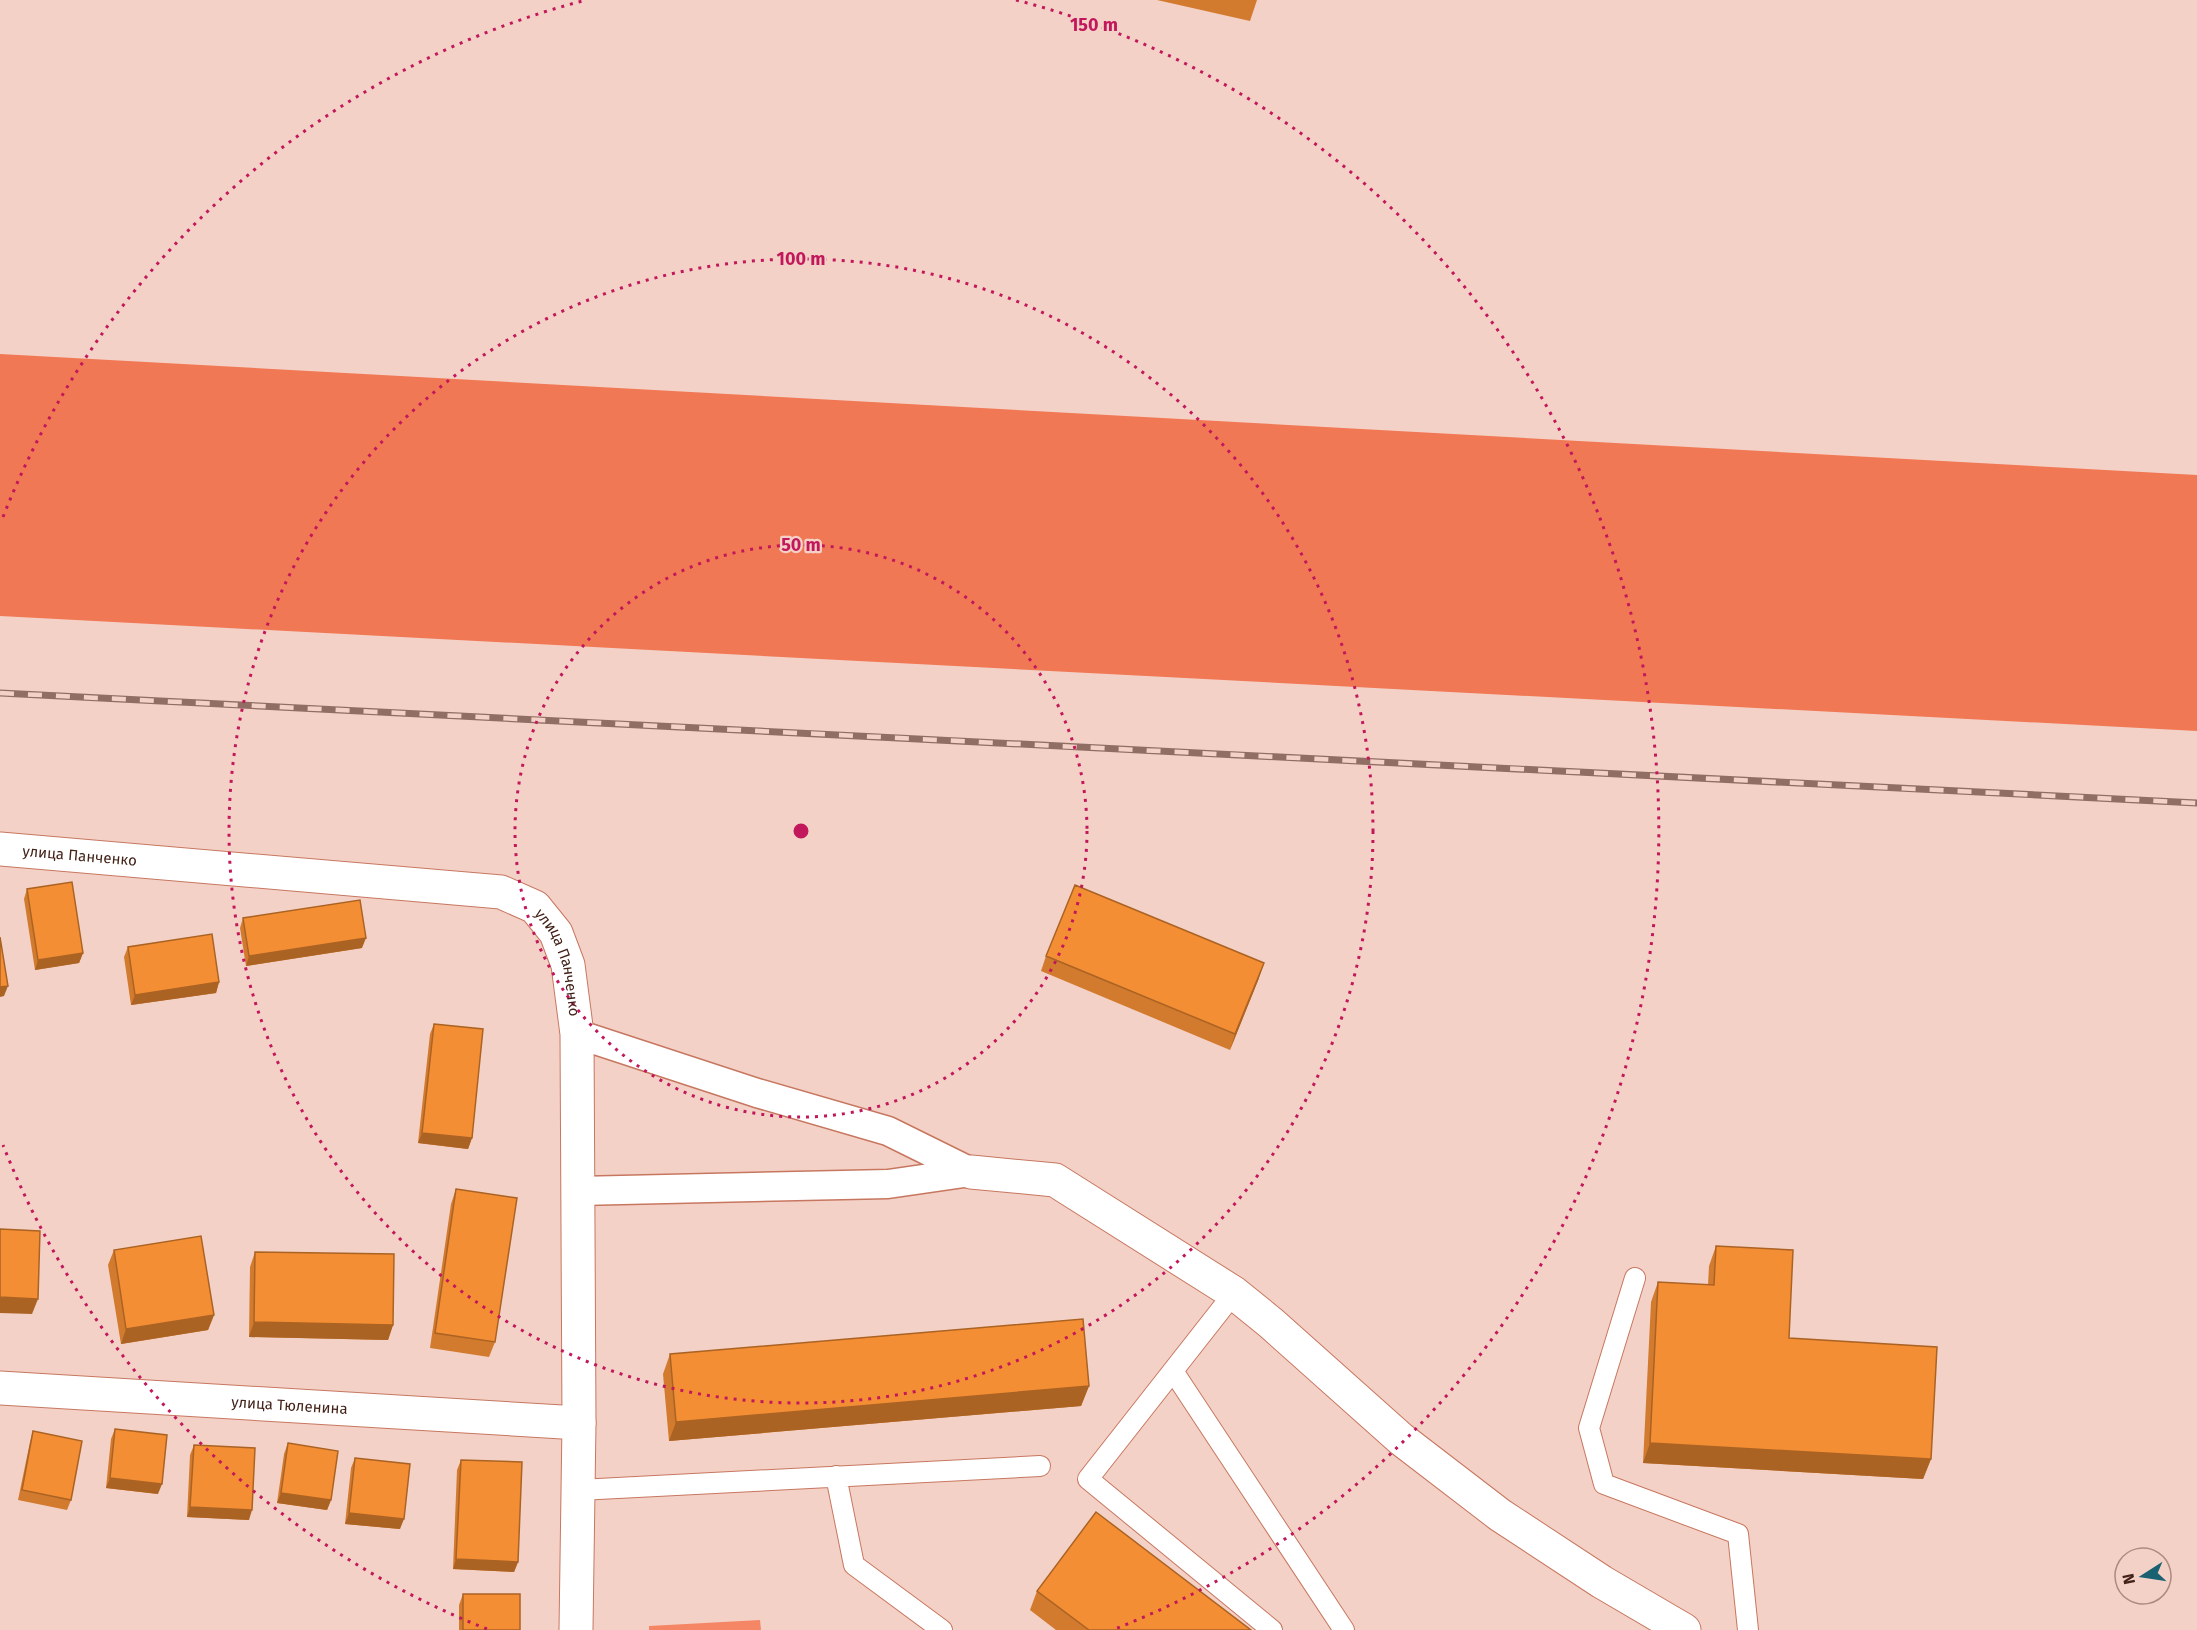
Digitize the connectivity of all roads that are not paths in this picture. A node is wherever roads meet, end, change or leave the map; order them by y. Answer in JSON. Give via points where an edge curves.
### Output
{"nodes":[{"id":1,"x":0,"y":849,"type":"edge"},
{"id":2,"x":577,"y":1034,"type":"junction"},
{"id":3,"x":970,"y":1172,"type":"junction"},
{"id":4,"x":578,"y":1191,"type":"junction"},
{"id":5,"x":1635,"y":1278,"type":"dead end"},
{"id":6,"x":1233,"y":1293,"type":"junction"},
{"id":7,"x":1173,"y":1371,"type":"junction"},
{"id":8,"x":0,"y":1388,"type":"edge"},
{"id":9,"x":579,"y":1424,"type":"junction"},
{"id":10,"x":1040,"y":1466,"type":"dead end"},
{"id":11,"x":836,"y":1476,"type":"junction"},
{"id":12,"x":579,"y":1490,"type":"junction"},
{"id":13,"x":576,"y":1630,"type":"edge"},
{"id":14,"x":942,"y":1630,"type":"edge"},
{"id":15,"x":1272,"y":1630,"type":"edge"},
{"id":16,"x":1344,"y":1630,"type":"edge"},
{"id":17,"x":1684,"y":1630,"type":"edge"},
{"id":18,"x":1748,"y":1630,"type":"edge"}],
"edges":[{"from":1,"to":2,"type":"street","name":"улица Панченко","via":[[501,892],[535,907],[556,933],[568,965]]},
{"from":2,"to":3,"type":"street","name":"улица Панченко","via":[[888,1131]]},
{"from":2,"to":4,"type":"street"},
{"from":3,"to":4,"type":"street","via":[[888,1184]]},
{"from":3,"to":6,"type":"street","via":[[1055,1180]]},
{"from":4,"to":9,"type":"street"},
{"from":5,"to":18,"type":"lane","via":[[1589,1428],[1604,1484],[1738,1534]]},
{"from":6,"to":7,"type":"lane"},
{"from":6,"to":17,"type":"street","via":[[1401,1439],[1500,1515]]},
{"from":7,"to":15,"type":"lane","via":[[1088,1479]]},
{"from":7,"to":16,"type":"lane"},
{"from":8,"to":9,"type":"street","name":"улица Тюленина"},
{"from":9,"to":12,"type":"street"},
{"from":10,"to":11,"type":"lane"},
{"from":11,"to":12,"type":"lane"},
{"from":11,"to":14,"type":"lane","via":[[854,1565]]},
{"from":12,"to":13,"type":"street"}]}
